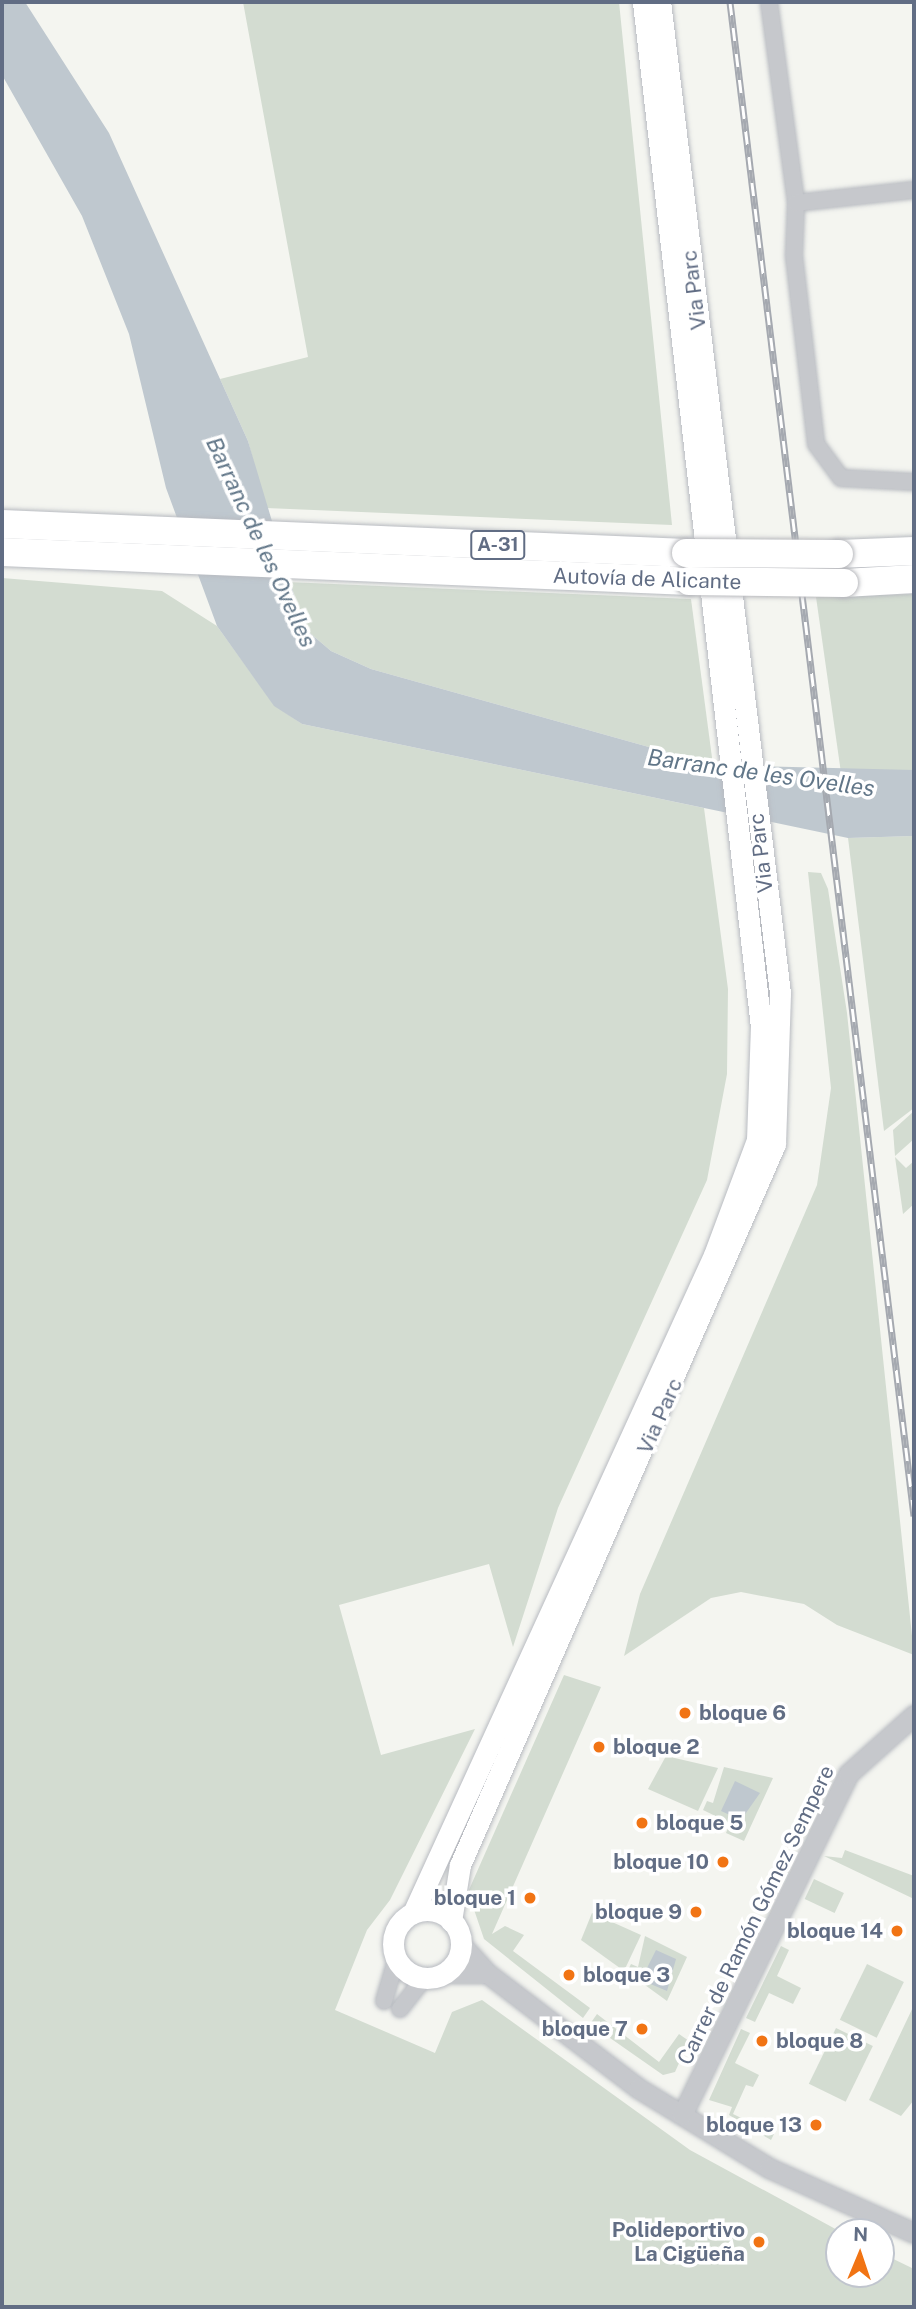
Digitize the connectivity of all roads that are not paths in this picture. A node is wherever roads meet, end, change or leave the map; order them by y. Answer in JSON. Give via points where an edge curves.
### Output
{"nodes":[{"id":1,"x":643,"y":2,"type":"edge"},
{"id":2,"x":660,"y":2,"type":"edge"},
{"id":3,"x":769,"y":2,"type":"edge"},
{"id":4,"x":914,"y":190,"type":"edge"},
{"id":5,"x":796,"y":203,"type":"junction"},
{"id":6,"x":914,"y":482,"type":"edge"},
{"id":7,"x":2,"y":524,"type":"edge"},
{"id":8,"x":914,"y":551,"type":"edge"},
{"id":9,"x":2,"y":552,"type":"edge"},
{"id":10,"x":914,"y":579,"type":"edge"},
{"id":11,"x":751,"y":862,"type":"junction"},
{"id":12,"x":542,"y":1660,"type":"junction"},
{"id":13,"x":914,"y":1715,"type":"edge"},
{"id":14,"x":413,"y":1913,"type":"junction"},
{"id":15,"x":451,"y":1921,"type":"junction"},
{"id":16,"x":461,"y":1944,"type":"junction"},
{"id":17,"x":396,"y":1960,"type":"junction"},
{"id":18,"x":445,"y":1973,"type":"junction"},
{"id":19,"x":487,"y":1973,"type":"junction"},
{"id":20,"x":424,"y":1978,"type":"junction"},
{"id":21,"x":384,"y":2001,"type":"dead end"},
{"id":22,"x":400,"y":2009,"type":"dead end"},
{"id":23,"x":682,"y":2115,"type":"junction"},
{"id":24,"x":914,"y":2233,"type":"edge"}],
"edges":[{"from":1,"to":11,"type":"main road","name":"Via Parc","via":[[719,678]]},
{"from":2,"to":11,"type":"main road","name":"Via Parc","via":[[740,682]]},
{"from":3,"to":5,"type":"street"},
{"from":4,"to":5,"type":"street"},
{"from":5,"to":6,"type":"street","via":[[794,256],[820,456],[854,483]]},
{"from":7,"to":8,"type":"highway","name":"Autovía de Alicante","number":"A-31","bridge":true,"via":[[686,553]]},
{"from":9,"to":10,"type":"highway","name":"Autovía de Alicante","number":"A-31","bridge":true,"via":[[688,581]]},
{"from":11,"to":12,"type":"main road","name":"Via Parc","via":[[761,1027],[757,1140],[714,1255]]},
{"from":12,"to":14,"type":"main road"},
{"from":12,"to":15,"type":"main road","via":[[460,1865]]},
{"from":13,"to":23,"type":"street","name":"Carrer de Ramón Gómez Sempere","via":[[848,1774]]},
{"from":14,"to":15,"type":"main road","via":[[433,1911]]},
{"from":14,"to":17,"type":"main road","via":[[397,1928]]},
{"from":15,"to":16,"type":"main road"},
{"from":16,"to":18,"type":"main road"},
{"from":16,"to":19,"type":"street"},
{"from":17,"to":20,"type":"main road"},
{"from":17,"to":21,"type":"street"},
{"from":18,"to":19,"type":"street"},
{"from":18,"to":20,"type":"main road"},
{"from":19,"to":23,"type":"street"},
{"from":20,"to":22,"type":"street"},
{"from":23,"to":24,"type":"street","via":[[819,2194]]}]}
